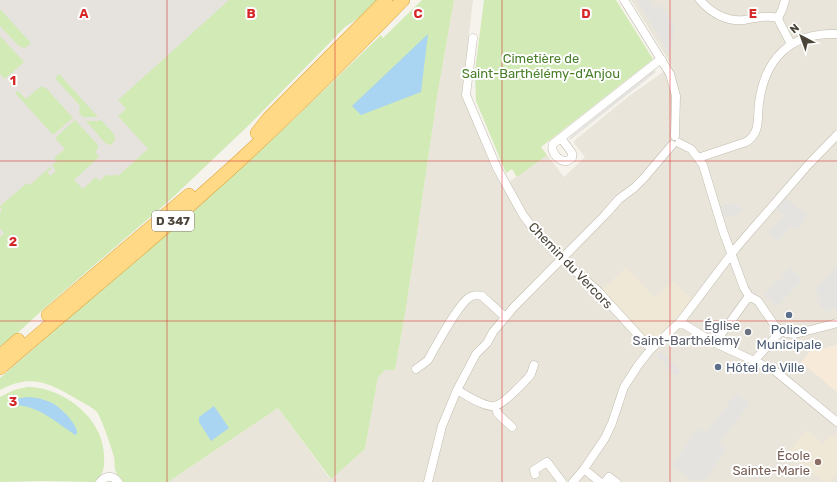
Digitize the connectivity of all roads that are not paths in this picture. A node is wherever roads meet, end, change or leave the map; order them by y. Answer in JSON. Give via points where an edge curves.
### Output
{"nodes":[{"id":1,"x":381,"y":0,"type":"edge"},
{"id":2,"x":386,"y":0,"type":"edge"},
{"id":3,"x":396,"y":0,"type":"edge"},
{"id":4,"x":403,"y":0,"type":"edge"},
{"id":5,"x":412,"y":0,"type":"edge"},
{"id":6,"x":624,"y":0,"type":"edge"},
{"id":7,"x":700,"y":0,"type":"edge"},
{"id":8,"x":785,"y":0,"type":"edge"},
{"id":9,"x":778,"y":18,"type":"junction"},
{"id":10,"x":365,"y":20,"type":"junction"},
{"id":11,"x":837,"y":34,"type":"edge"},
{"id":12,"x":473,"y":38,"type":"dead end"},
{"id":13,"x":791,"y":44,"type":"junction"},
{"id":14,"x":662,"y":60,"type":"junction"},
{"id":15,"x":339,"y":66,"type":"junction"},
{"id":16,"x":258,"y":133,"type":"junction"},
{"id":17,"x":837,"y":136,"type":"edge"},
{"id":18,"x":561,"y":138,"type":"dead end"},
{"id":19,"x":675,"y":142,"type":"junction"},
{"id":20,"x":698,"y":158,"type":"junction"},
{"id":21,"x":732,"y":253,"type":"junction"},
{"id":22,"x":562,"y":259,"type":"junction"},
{"id":23,"x":749,"y":296,"type":"junction"},
{"id":24,"x":505,"y":317,"type":"junction"},
{"id":25,"x":680,"y":322,"type":"junction"},
{"id":26,"x":837,"y":323,"type":"edge"},
{"id":27,"x":781,"y":331,"type":"junction"},
{"id":28,"x":716,"y":343,"type":"junction"},
{"id":29,"x":652,"y":349,"type":"junction"},
{"id":30,"x":0,"y":356,"type":"edge"},
{"id":31,"x":754,"y":362,"type":"junction"},
{"id":32,"x":534,"y":365,"type":"dead end"},
{"id":33,"x":0,"y":368,"type":"edge"},
{"id":34,"x":416,"y":369,"type":"dead end"},
{"id":35,"x":457,"y":390,"type":"junction"},
{"id":36,"x":494,"y":406,"type":"junction"},
{"id":37,"x":837,"y":422,"type":"edge"},
{"id":38,"x":512,"y":427,"type":"dead end"},
{"id":39,"x":584,"y":469,"type":"junction"},
{"id":40,"x":535,"y":474,"type":"dead end"},
{"id":41,"x":100,"y":482,"type":"edge"},
{"id":42,"x":118,"y":482,"type":"edge"},
{"id":43,"x":428,"y":482,"type":"edge"},
{"id":44,"x":562,"y":482,"type":"edge"},
{"id":45,"x":573,"y":482,"type":"edge"},
{"id":46,"x":600,"y":482,"type":"edge"},
{"id":47,"x":605,"y":482,"type":"edge"},
{"id":48,"x":616,"y":482,"type":"edge"}],
"edges":[{"from":1,"to":10,"type":"highway"},
{"from":2,"to":10,"type":"highway"},
{"from":3,"to":16,"type":"highway","number":"D 347"},
{"from":4,"to":15,"type":"highway","number":"D 347"},
{"from":5,"to":15,"type":"highway","via":[[348,62]]},
{"from":6,"to":14,"type":"street"},
{"from":7,"to":9,"type":"street","via":[[712,12],[728,19],[744,20],[766,16]]},
{"from":8,"to":9,"type":"street"},
{"from":9,"to":13,"type":"street"},
{"from":10,"to":16,"type":"highway","via":[[268,119]]},
{"from":11,"to":13,"type":"street","via":[[812,35]]},
{"from":12,"to":22,"type":"street","name":"Chemin du Vercors","via":[[466,95],[497,168],[523,215],[534,231]]},
{"from":13,"to":20,"type":"street","via":[[775,59],[764,78],[757,128],[752,139]]},
{"from":14,"to":18,"type":"street"},
{"from":14,"to":19,"type":"street","via":[[670,74],[676,96]]},
{"from":15,"to":33,"type":"highway","number":"D 347","via":[[207,191]]},
{"from":16,"to":30,"type":"highway","number":"D 347"},
{"from":17,"to":21,"type":"street","via":[[808,165]]},
{"from":19,"to":20,"type":"street","via":[[688,147]]},
{"from":19,"to":22,"type":"street","via":[[644,178],[619,199]]},
{"from":20,"to":21,"type":"street"},
{"from":21,"to":23,"type":"street"},
{"from":21,"to":25,"type":"street"},
{"from":22,"to":24,"type":"street"},
{"from":22,"to":29,"type":"street","name":"Chemin du Vercors","via":[[598,292]]},
{"from":23,"to":27,"type":"street","via":[[758,302],[772,324]]},
{"from":23,"to":28,"type":"street"},
{"from":24,"to":34,"type":"street","via":[[482,296],[469,298],[453,318],[428,360]]},
{"from":24,"to":35,"type":"street","via":[[476,354]]},
{"from":25,"to":28,"type":"street"},
{"from":25,"to":29,"type":"street"},
{"from":26,"to":27,"type":"street","via":[[795,334]]},
{"from":27,"to":31,"type":"street"},
{"from":28,"to":31,"type":"street"},
{"from":29,"to":39,"type":"street","via":[[626,383],[604,438]]},
{"from":31,"to":37,"type":"street","via":[[774,370]]},
{"from":32,"to":36,"type":"street","via":[[528,378],[502,403]]},
{"from":35,"to":36,"type":"street"},
{"from":35,"to":43,"type":"street","via":[[441,432]]},
{"from":36,"to":38,"type":"street","via":[[498,414]]},
{"from":39,"to":45,"type":"street"},
{"from":39,"to":46,"type":"street"},
{"from":40,"to":44,"type":"street","via":[[534,470],[547,462]]},
{"from":41,"to":42,"type":"street","via":[[109,477],[115,478]]},
{"from":47,"to":48,"type":"street","via":[[609,477]]}]}
